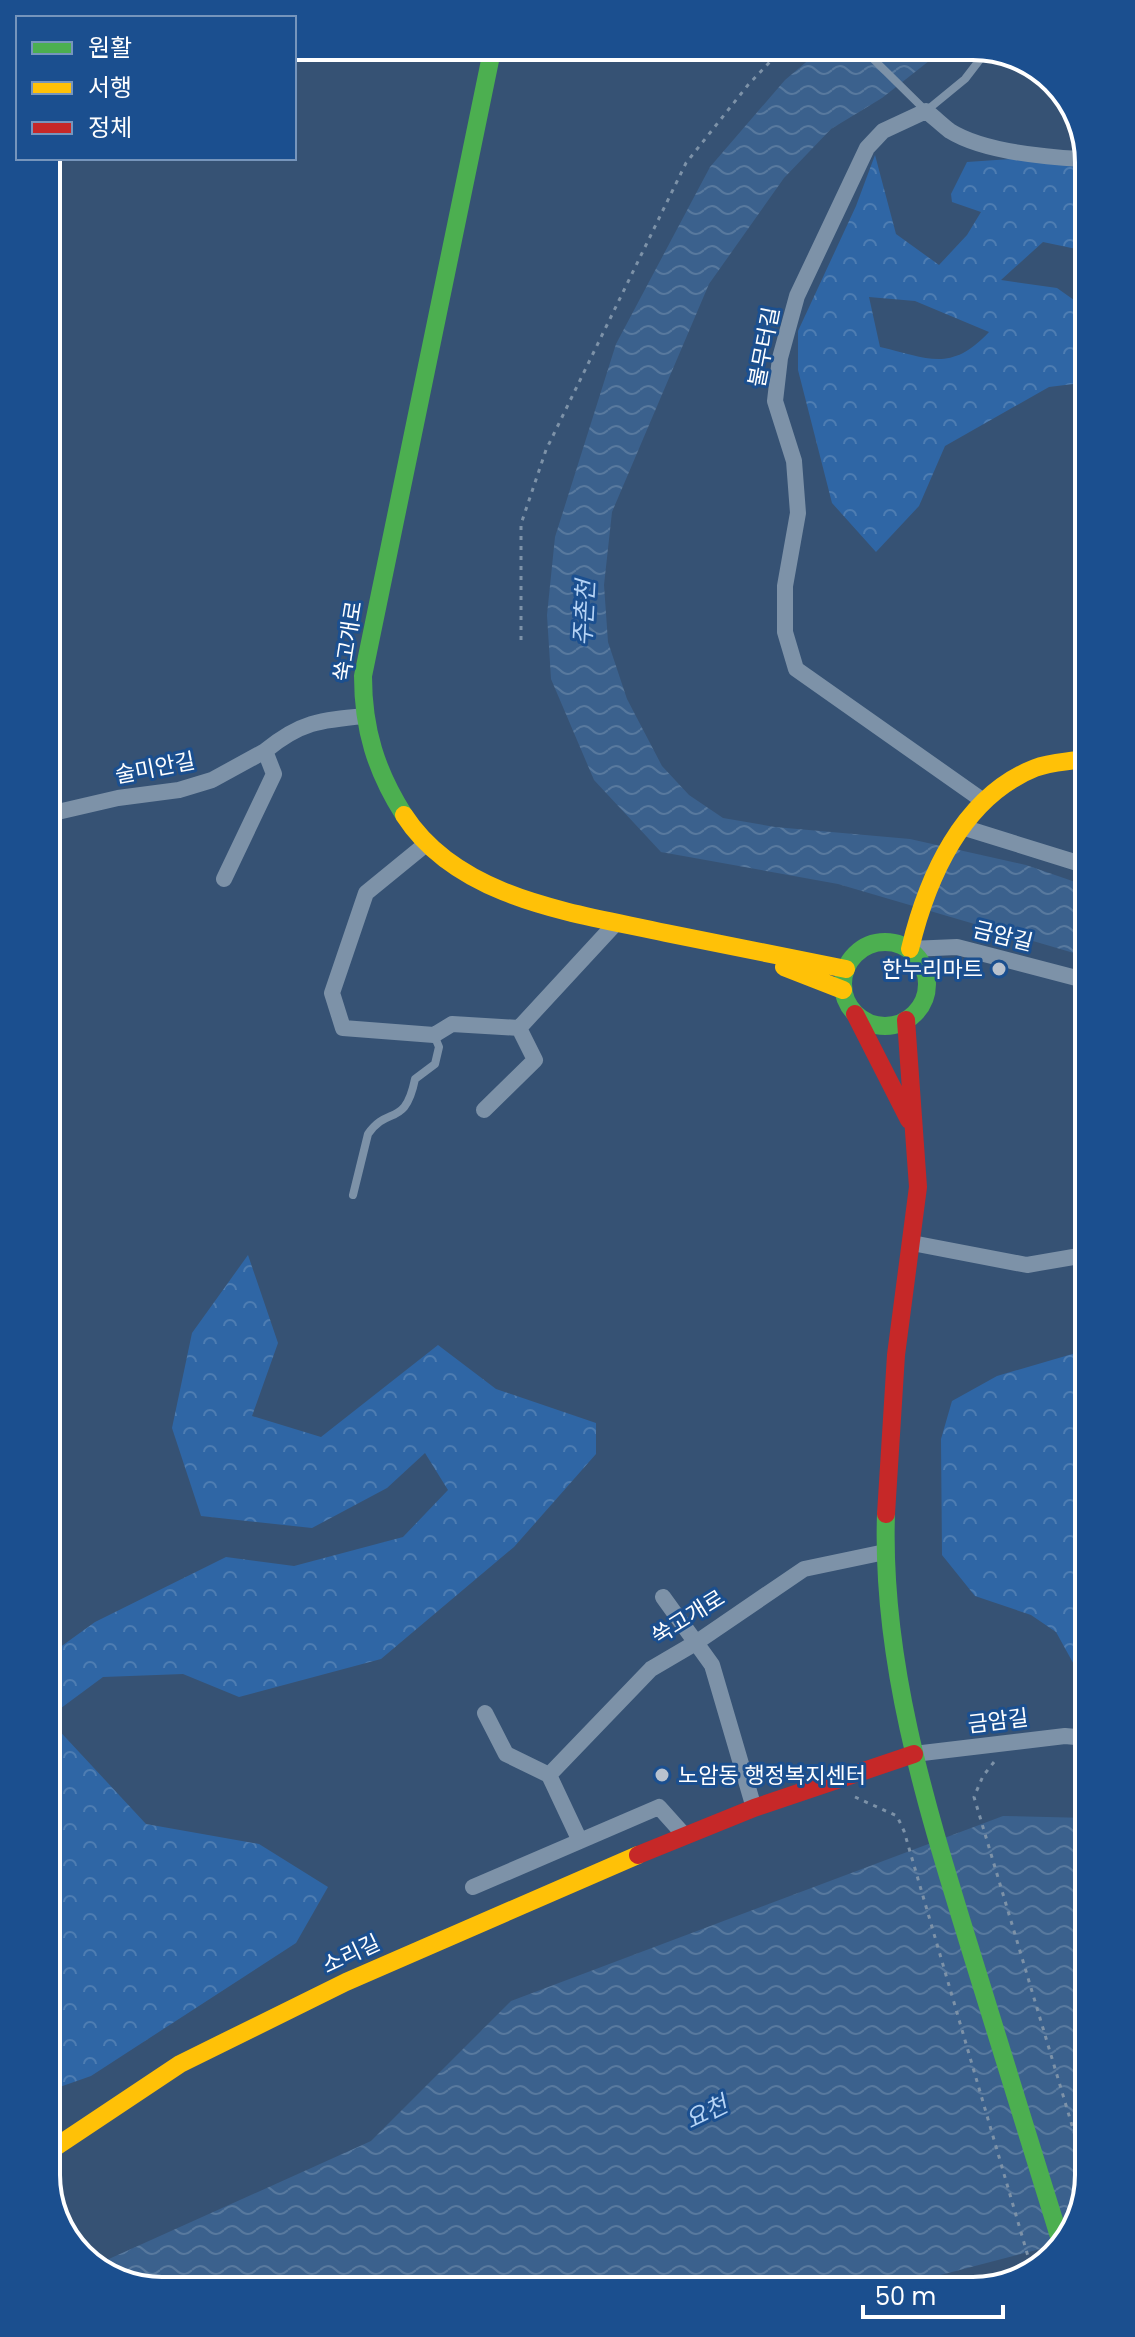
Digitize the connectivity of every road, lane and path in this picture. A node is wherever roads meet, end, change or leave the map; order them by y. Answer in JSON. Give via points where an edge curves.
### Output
{"nodes":[{"id":1,"x":490,"y":60,"type":"edge"},
{"id":2,"x":772,"y":60,"type":"edge"},
{"id":3,"x":874,"y":60,"type":"edge"},
{"id":4,"x":980,"y":60,"type":"edge"},
{"id":5,"x":922,"y":106,"type":"junction"},
{"id":6,"x":1075,"y":159,"type":"edge"},
{"id":7,"x":521,"y":640,"type":"dead end"},
{"id":8,"x":365,"y":716,"type":"junction"},
{"id":9,"x":265,"y":751,"type":"junction"},
{"id":10,"x":1075,"y":760,"type":"edge"},
{"id":11,"x":982,"y":800,"type":"junction"},
{"id":12,"x":60,"y":811,"type":"edge"},
{"id":13,"x":960,"y":831,"type":"junction"},
{"id":14,"x":426,"y":844,"type":"junction"},
{"id":15,"x":1075,"y":863,"type":"edge"},
{"id":16,"x":224,"y":879,"type":"dead end"},
{"id":17,"x":616,"y":923,"type":"junction"},
{"id":18,"x":730,"y":946,"type":"junction"},
{"id":19,"x":910,"y":949,"type":"junction"},
{"id":20,"x":846,"y":969,"type":"junction"},
{"id":21,"x":1075,"y":978,"type":"edge"},
{"id":22,"x":843,"y":990,"type":"junction"},
{"id":23,"x":855,"y":1014,"type":"junction"},
{"id":24,"x":906,"y":1020,"type":"junction"},
{"id":25,"x":519,"y":1028,"type":"junction"},
{"id":26,"x":434,"y":1035,"type":"junction"},
{"id":27,"x":484,"y":1110,"type":"dead end"},
{"id":28,"x":915,"y":1131,"type":"junction"},
{"id":29,"x":353,"y":1195,"type":"dead end"},
{"id":30,"x":912,"y":1243,"type":"junction"},
{"id":31,"x":1075,"y":1257,"type":"edge"},
{"id":32,"x":885,"y":1552,"type":"junction"},
{"id":33,"x":663,"y":1597,"type":"dead end"},
{"id":34,"x":697,"y":1642,"type":"junction"},
{"id":35,"x":485,"y":1713,"type":"dead end"},
{"id":36,"x":1075,"y":1738,"type":"edge"},
{"id":37,"x":1012,"y":1741,"type":"junction"},
{"id":38,"x":914,"y":1754,"type":"junction"},
{"id":39,"x":549,"y":1775,"type":"junction"},
{"id":40,"x":855,"y":1796,"type":"dead end"},
{"id":41,"x":754,"y":1808,"type":"junction"},
{"id":42,"x":685,"y":1836,"type":"junction"},
{"id":43,"x":580,"y":1841,"type":"junction"},
{"id":44,"x":473,"y":1887,"type":"dead end"},
{"id":45,"x":1075,"y":2135,"type":"edge"},
{"id":46,"x":60,"y":2144,"type":"edge"},
{"id":47,"x":1058,"y":2232,"type":"edge"},
{"id":48,"x":1029,"y":2260,"type":"edge"}],
"edges":[{"from":1,"to":8,"type":"main road","name":"쑥고개로","via":[[363,676]]},
{"from":2,"to":7,"type":"path","via":[[686,163],[546,450],[521,524]]},
{"from":3,"to":5,"type":"lane"},
{"from":4,"to":5,"type":"lane","via":[[965,79]]},
{"from":5,"to":6,"type":"street","via":[[952,132],[1044,157]]},
{"from":5,"to":11,"type":"street","name":"불무터길","via":[[867,148],[797,296],[780,358],[775,401],[794,461],[798,513],[785,586],[785,632],[796,669]]},
{"from":8,"to":9,"type":"street","name":"술미안길","via":[[316,721],[291,730]]},
{"from":8,"to":14,"type":"main road","name":"쑥고개로","via":[[370,753],[397,806]]},
{"from":9,"to":12,"type":"street","name":"술미안길","via":[[212,780],[179,790]]},
{"from":9,"to":16,"type":"street","via":[[274,774]]},
{"from":10,"to":11,"type":"main road","via":[[1035,767]]},
{"from":11,"to":13,"type":"main road"},
{"from":13,"to":15,"type":"street"},
{"from":13,"to":19,"type":"main road","via":[[916,921]]},
{"from":14,"to":17,"type":"main road","name":"쑥고개로","via":[[500,891]]},
{"from":14,"to":26,"type":"street","via":[[366,893],[332,993],[343,1028]]},
{"from":17,"to":18,"type":"main road","name":"쑥고개로"},
{"from":17,"to":25,"type":"street"},
{"from":18,"to":20,"type":"main road","name":"쑥고개로"},
{"from":18,"to":22,"type":"main road"},
{"from":19,"to":20,"type":"main road","via":[[897,943],[869,944]]},
{"from":19,"to":21,"type":"street","name":"금암길","via":[[957,947]]},
{"from":19,"to":24,"type":"main road","via":[[926,973],[927,987],[924,1000]]},
{"from":20,"to":22,"type":"main road"},
{"from":22,"to":23,"type":"main road"},
{"from":23,"to":24,"type":"main road","via":[[880,1025]]},
{"from":23,"to":28,"type":"main road"},
{"from":24,"to":28,"type":"main road"},
{"from":25,"to":26,"type":"street","via":[[452,1024]]},
{"from":25,"to":27,"type":"street","via":[[535,1060]]},
{"from":26,"to":29,"type":"lane","via":[[439,1047],[435,1064],[415,1079],[411,1102],[368,1134]]},
{"from":28,"to":30,"type":"main road","via":[[918,1187]]},
{"from":30,"to":31,"type":"street","via":[[1027,1265]]},
{"from":30,"to":32,"type":"main road","via":[[896,1355]]},
{"from":32,"to":34,"type":"street","name":"쑥고개로","via":[[804,1569]]},
{"from":32,"to":38,"type":"main road","via":[[892,1642]]},
{"from":33,"to":34,"type":"street"},
{"from":34,"to":39,"type":"street","name":"쑥고개로","via":[[651,1669]]},
{"from":34,"to":41,"type":"street","via":[[712,1665]]},
{"from":35,"to":39,"type":"street","via":[[506,1754]]},
{"from":36,"to":37,"type":"street","name":"금암길"},
{"from":37,"to":38,"type":"street","name":"금암길"},
{"from":37,"to":45,"type":"path","via":[[983,1776],[974,1797]]},
{"from":38,"to":41,"type":"main road","name":"소리길"},
{"from":38,"to":47,"type":"main road"},
{"from":39,"to":43,"type":"street"},
{"from":40,"to":48,"type":"path","via":[[897,1816],[904,1831]]},
{"from":41,"to":42,"type":"main road","name":"소리길"},
{"from":42,"to":43,"type":"street","via":[[659,1807]]},
{"from":42,"to":46,"type":"main road","name":"소리길","via":[[346,1982],[208,2050]]},
{"from":43,"to":44,"type":"street"}]}
